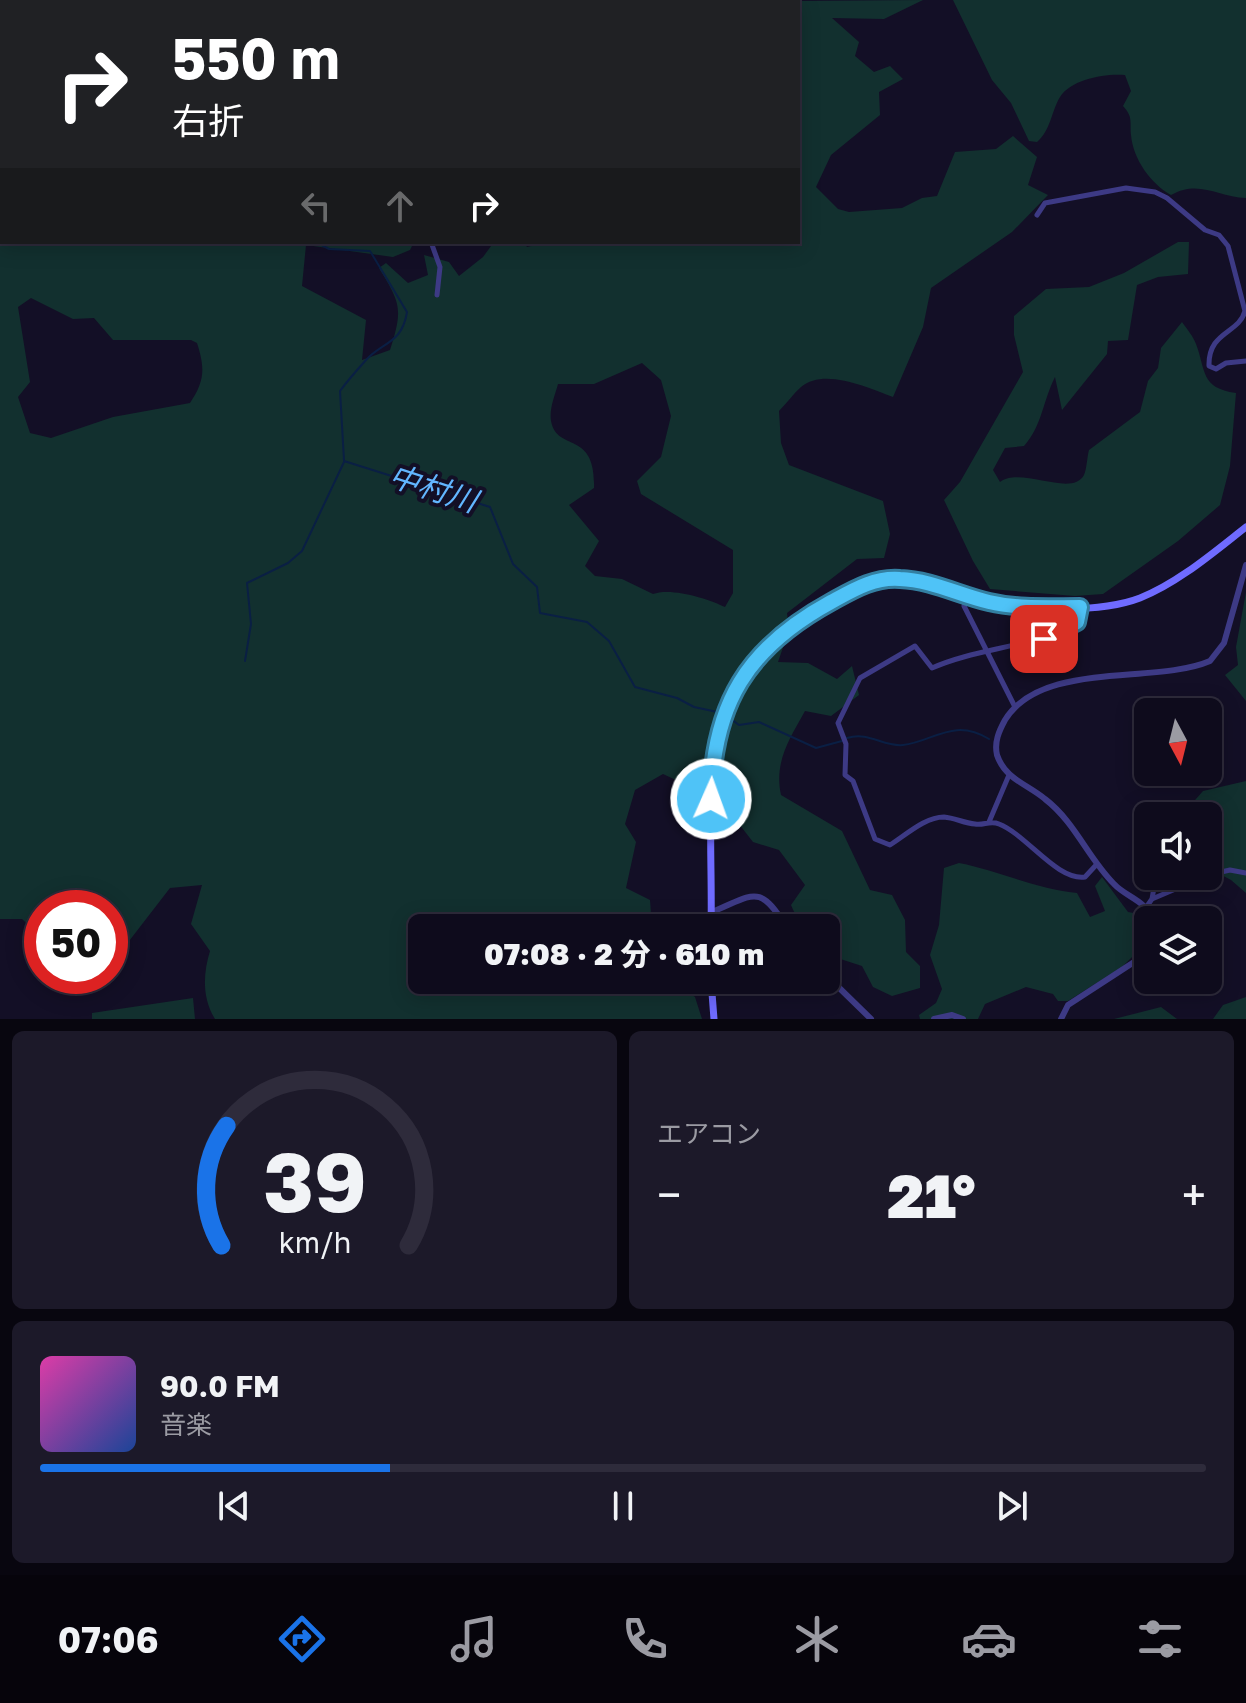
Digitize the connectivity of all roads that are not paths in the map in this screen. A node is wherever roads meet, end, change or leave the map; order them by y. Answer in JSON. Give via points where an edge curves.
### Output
{"nodes":[{"id":1,"x":1037,"y":215,"type":"dead end"},
{"id":2,"x":432,"y":244,"type":"edge"},
{"id":3,"x":437,"y":295,"type":"dead end"},
{"id":4,"x":1246,"y":361,"type":"edge"},
{"id":5,"x":1245,"y":529,"type":"edge"},
{"id":6,"x":1246,"y":565,"type":"edge"},
{"id":7,"x":1244,"y":586,"type":"edge"},
{"id":8,"x":964,"y":606,"type":"dead end"},
{"id":9,"x":1080,"y":607,"type":"junction"},
{"id":10,"x":987,"y":648,"type":"junction"},
{"id":11,"x":1015,"y":707,"type":"junction"},
{"id":12,"x":1009,"y":775,"type":"junction"},
{"id":13,"x":989,"y":822,"type":"junction"},
{"id":14,"x":1098,"y":863,"type":"junction"},
{"id":15,"x":1222,"y":872,"type":"edge"},
{"id":16,"x":1246,"y":873,"type":"edge"},
{"id":17,"x":1154,"y":890,"type":"edge"},
{"id":18,"x":1174,"y":890,"type":"edge"},
{"id":19,"x":1152,"y":899,"type":"junction"},
{"id":20,"x":1147,"y":906,"type":"joint"},
{"id":21,"x":712,"y":912,"type":"joint"},
{"id":22,"x":778,"y":914,"type":"edge"},
{"id":23,"x":1134,"y":962,"type":"edge"},
{"id":24,"x":840,"y":989,"type":"edge"},
{"id":25,"x":712,"y":994,"type":"edge"},
{"id":26,"x":714,"y":1019,"type":"edge"},
{"id":27,"x":871,"y":1019,"type":"edge"},
{"id":28,"x":934,"y":1019,"type":"edge"},
{"id":29,"x":963,"y":1019,"type":"edge"},
{"id":30,"x":1061,"y":1019,"type":"edge"}],
"edges":[{"from":1,"to":4,"type":"street","via":[[1045,203],[1126,188],[1167,198],[1228,246],[1245,311],[1242,320],[1215,342],[1209,366]]},
{"from":2,"to":3,"type":"street","via":[[440,267]]},
{"from":5,"to":9,"type":"main road","via":[[1151,593],[1114,605]]},
{"from":6,"to":7,"type":"street"},
{"from":7,"to":11,"type":"street","via":[[1224,643],[1210,661],[1065,684]]},
{"from":8,"to":10,"type":"street"},
{"from":9,"to":10,"type":"street","via":[[1077,622],[1052,636]]},
{"from":9,"to":21,"type":"main road","via":[[1008,606],[912,579],[876,581],[795,624],[740,680],[721,722],[711,799]]},
{"from":10,"to":11,"type":"street"},
{"from":10,"to":13,"type":"street","via":[[929,668],[915,646],[860,678],[838,723],[845,775],[853,781],[875,839],[890,845],[939,817]]},
{"from":11,"to":12,"type":"street","via":[[996,744]]},
{"from":12,"to":13,"type":"street"},
{"from":12,"to":14,"type":"street","via":[[1046,799]]},
{"from":13,"to":14,"type":"street","via":[[1012,831],[1053,867],[1076,877],[1085,877]]},
{"from":14,"to":20,"type":"street","via":[[1116,886]]},
{"from":15,"to":16,"type":"street"},
{"from":17,"to":19,"type":"street"},
{"from":18,"to":19,"type":"street"},
{"from":19,"to":20,"type":"street"},
{"from":21,"to":22,"type":"street","via":[[745,895],[760,896]]},
{"from":23,"to":30,"type":"street","via":[[1068,1005]]},
{"from":24,"to":27,"type":"street"},
{"from":25,"to":26,"type":"main road"},
{"from":28,"to":29,"type":"street"}]}
